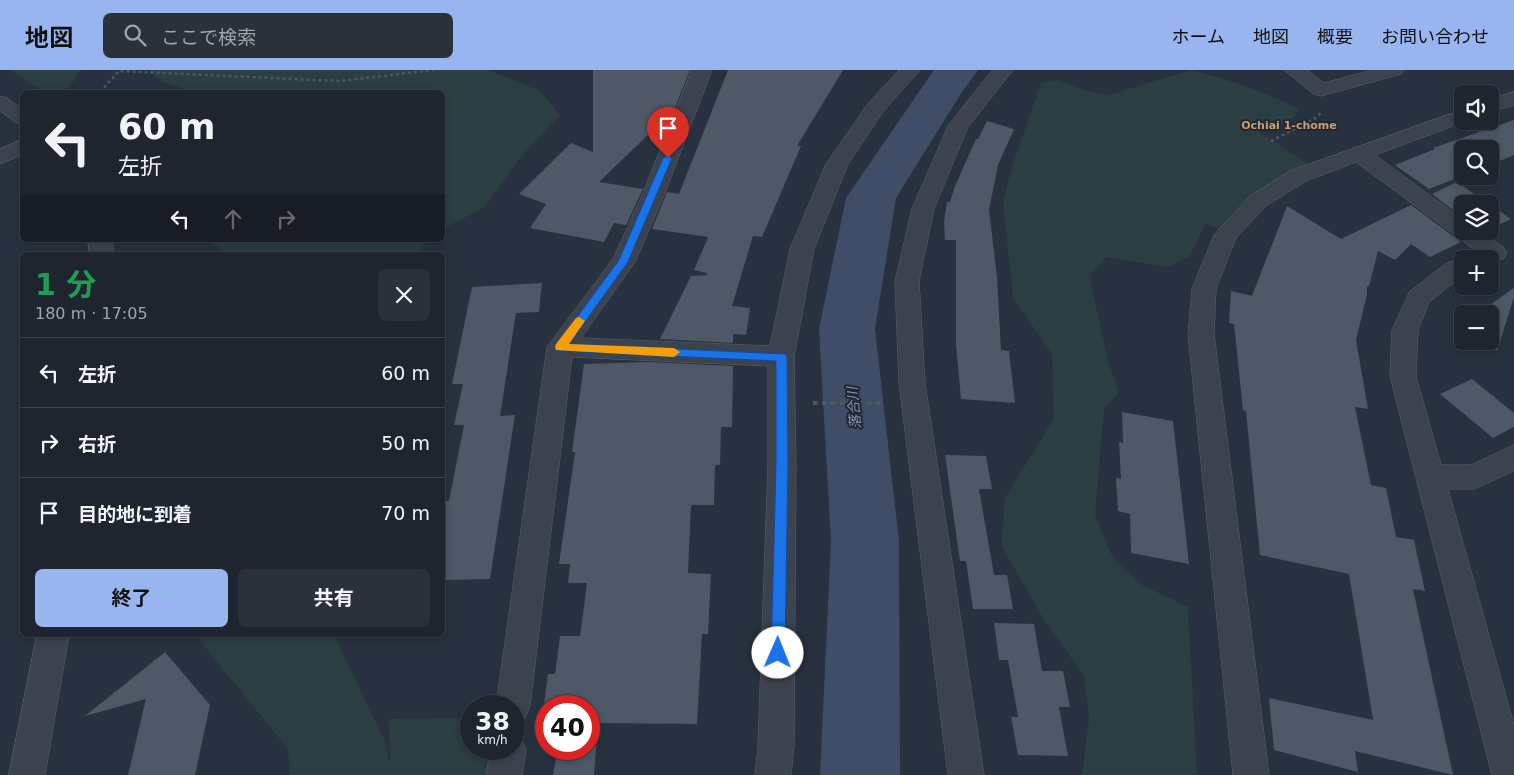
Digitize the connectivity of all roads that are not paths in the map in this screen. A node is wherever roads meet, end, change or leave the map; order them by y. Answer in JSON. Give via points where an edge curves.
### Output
{"nodes":[{"id":1,"x":702,"y":70,"type":"edge"},
{"id":2,"x":910,"y":70,"type":"edge"},
{"id":3,"x":1003,"y":70,"type":"edge"},
{"id":4,"x":1294,"y":70,"type":"edge"},
{"id":5,"x":1394,"y":70,"type":"edge"},
{"id":6,"x":1514,"y":98,"type":"edge"},
{"id":7,"x":0,"y":102,"type":"edge"},
{"id":8,"x":1499,"y":103,"type":"edge"},
{"id":9,"x":20,"y":117,"type":"edge"},
{"id":10,"x":1454,"y":119,"type":"edge"},
{"id":11,"x":20,"y":148,"type":"edge"},
{"id":12,"x":1358,"y":153,"type":"junction"},
{"id":13,"x":0,"y":157,"type":"edge"},
{"id":14,"x":1454,"y":223,"type":"edge"},
{"id":15,"x":1479,"y":240,"type":"edge"},
{"id":16,"x":1494,"y":250,"type":"edge"},
{"id":17,"x":1454,"y":271,"type":"edge"},
{"id":18,"x":560,"y":347,"type":"junction"},
{"id":19,"x":781,"y":357,"type":"junction"},
{"id":20,"x":1514,"y":457,"type":"edge"},
{"id":21,"x":1431,"y":477,"type":"junction"},
{"id":22,"x":53,"y":637,"type":"edge"},
{"id":23,"x":514,"y":695,"type":"edge"},
{"id":24,"x":506,"y":760,"type":"edge"},
{"id":25,"x":26,"y":775,"type":"edge"},
{"id":26,"x":504,"y":775,"type":"edge"},
{"id":27,"x":773,"y":775,"type":"edge"},
{"id":28,"x":966,"y":775,"type":"edge"},
{"id":29,"x":1251,"y":775,"type":"edge"},
{"id":30,"x":1510,"y":775,"type":"edge"}],
"edges":[{"from":1,"to":18,"type":"street","via":[[623,262]]},
{"from":2,"to":19,"type":"street","via":[[874,109],[836,164],[802,250]]},
{"from":3,"to":28,"type":"street","via":[[958,126],[923,209],[907,281],[912,384]]},
{"from":4,"to":5,"type":"street","via":[[1321,90]]},
{"from":6,"to":8,"type":"street"},
{"from":7,"to":9,"type":"street"},
{"from":10,"to":12,"type":"street"},
{"from":11,"to":13,"type":"street"},
{"from":12,"to":14,"type":"street"},
{"from":12,"to":29,"type":"street","via":[[1298,176],[1258,201],[1226,235],[1204,289],[1201,334]]},
{"from":15,"to":16,"type":"street"},
{"from":17,"to":21,"type":"street","via":[[1419,297],[1405,330],[1403,376]]},
{"from":18,"to":19,"type":"street"},
{"from":18,"to":23,"type":"street"},
{"from":19,"to":27,"type":"street","via":[[782,494]]},
{"from":20,"to":21,"type":"street","via":[[1474,477]]},
{"from":21,"to":30,"type":"street"},
{"from":22,"to":25,"type":"street"},
{"from":24,"to":26,"type":"street"}]}
